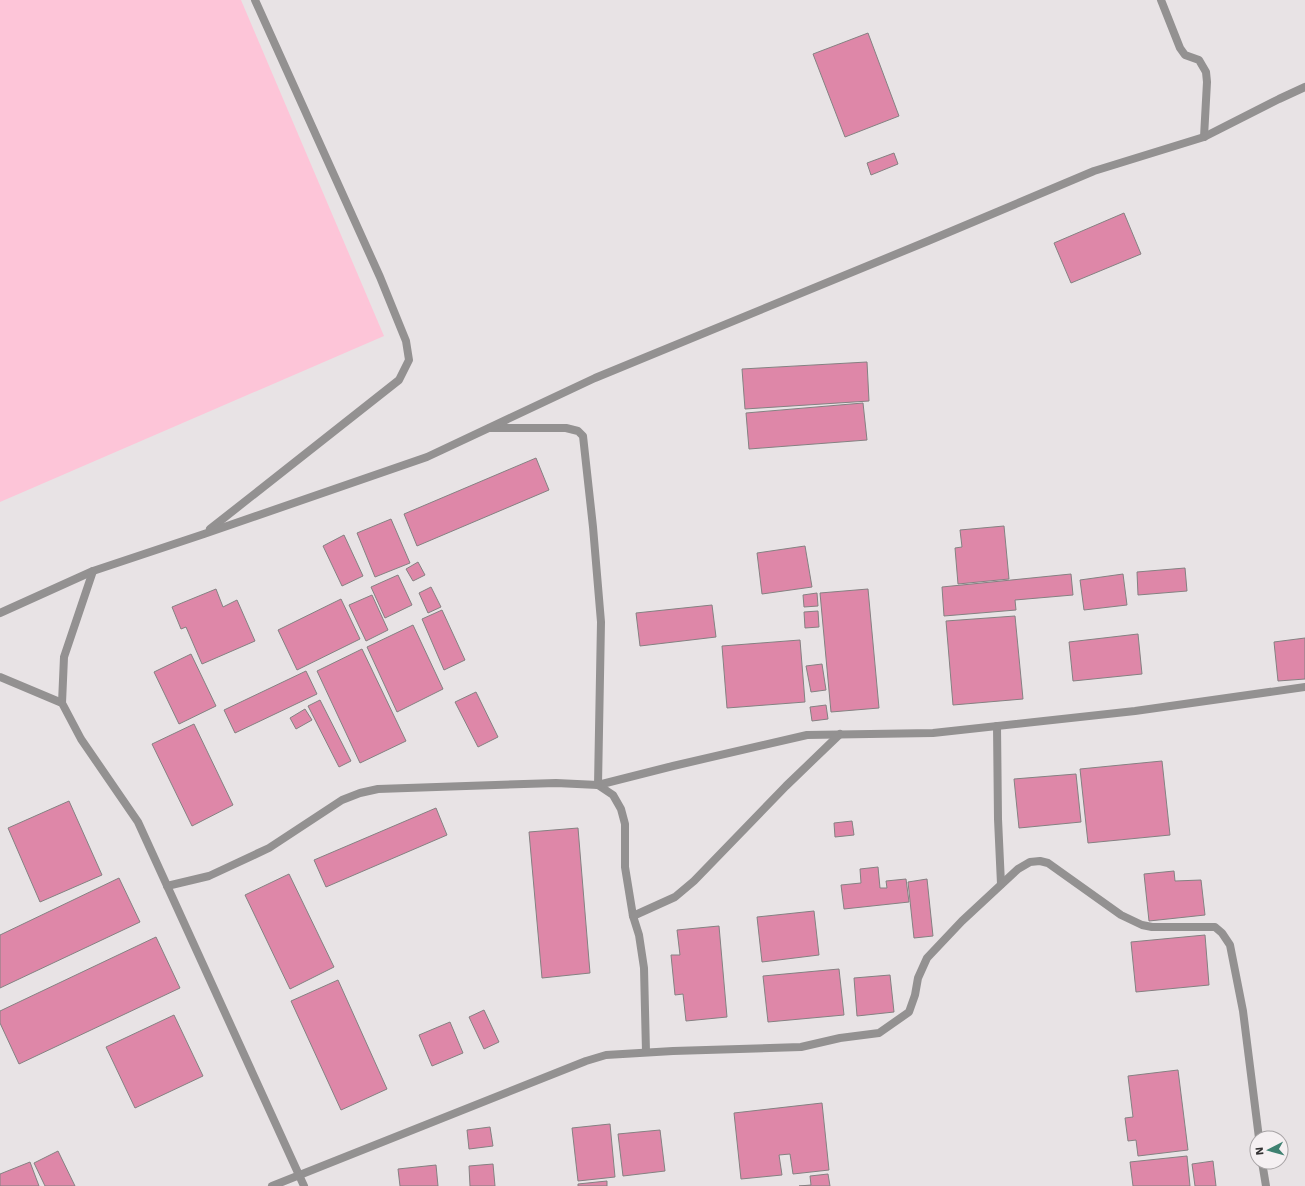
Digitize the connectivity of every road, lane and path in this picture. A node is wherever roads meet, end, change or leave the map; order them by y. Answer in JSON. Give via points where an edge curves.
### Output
{"nodes":[{"id":1,"x":255,"y":0,"type":"edge"},
{"id":2,"x":1161,"y":0,"type":"edge"},
{"id":3,"x":1305,"y":87,"type":"edge"},
{"id":4,"x":1204,"y":137,"type":"junction"},
{"id":5,"x":488,"y":428,"type":"junction"},
{"id":6,"x":204,"y":534,"type":"junction"},
{"id":7,"x":93,"y":571,"type":"junction"},
{"id":8,"x":0,"y":613,"type":"edge"},
{"id":9,"x":0,"y":677,"type":"edge"},
{"id":10,"x":1305,"y":687,"type":"edge"},
{"id":11,"x":62,"y":703,"type":"junction"},
{"id":12,"x":997,"y":726,"type":"junction"},
{"id":13,"x":840,"y":734,"type":"junction"},
{"id":14,"x":598,"y":785,"type":"junction"},
{"id":15,"x":1001,"y":884,"type":"junction"},
{"id":16,"x":167,"y":886,"type":"junction"},
{"id":17,"x":633,"y":916,"type":"junction"},
{"id":18,"x":646,"y":1052,"type":"junction"},
{"id":19,"x":1257,"y":1130,"type":"edge"},
{"id":20,"x":1263,"y":1170,"type":"edge"},
{"id":21,"x":299,"y":1175,"type":"junction"},
{"id":22,"x":272,"y":1186,"type":"edge"},
{"id":23,"x":304,"y":1186,"type":"edge"},
{"id":24,"x":1266,"y":1186,"type":"edge"}],
"edges":[{"from":1,"to":6,"type":"street","via":[[380,277],[406,341],[409,360],[399,380]]},
{"from":2,"to":4,"type":"street","via":[[1180,48],[1185,54],[1199,60],[1206,72]]},
{"from":3,"to":4,"type":"street"},
{"from":4,"to":5,"type":"street","via":[[1094,171],[595,378]]},
{"from":5,"to":6,"type":"street","via":[[427,457]]},
{"from":5,"to":14,"type":"street","via":[[566,428],[578,431],[583,436],[594,527],[601,622]]},
{"from":6,"to":7,"type":"street"},
{"from":7,"to":8,"type":"street"},
{"from":7,"to":11,"type":"street","via":[[64,657]]},
{"from":9,"to":11,"type":"street"},
{"from":10,"to":12,"type":"street","via":[[1135,711]]},
{"from":11,"to":16,"type":"street","via":[[82,739],[138,822]]},
{"from":12,"to":13,"type":"street","via":[[932,733]]},
{"from":12,"to":15,"type":"street"},
{"from":13,"to":14,"type":"street","via":[[807,735]]},
{"from":13,"to":17,"type":"street","via":[[694,882],[675,897]]},
{"from":14,"to":16,"type":"street","via":[[556,783],[378,789],[360,793],[342,800],[262,851],[209,876]]},
{"from":14,"to":17,"type":"street","via":[[613,795],[621,809],[625,824],[625,867]]},
{"from":15,"to":18,"type":"street","via":[[927,958],[918,978],[909,1012],[879,1032],[802,1047]]},
{"from":15,"to":19,"type":"street","via":[[1018,869],[1030,862],[1040,861],[1048,863],[1121,915],[1142,925],[1215,927],[1230,945],[1242,1010]]},
{"from":16,"to":21,"type":"street"},
{"from":17,"to":18,"type":"street","via":[[644,968]]},
{"from":18,"to":21,"type":"street","via":[[606,1055],[586,1061]]},
{"from":20,"to":24,"type":"street"},
{"from":21,"to":22,"type":"street"},
{"from":21,"to":23,"type":"street"}]}
